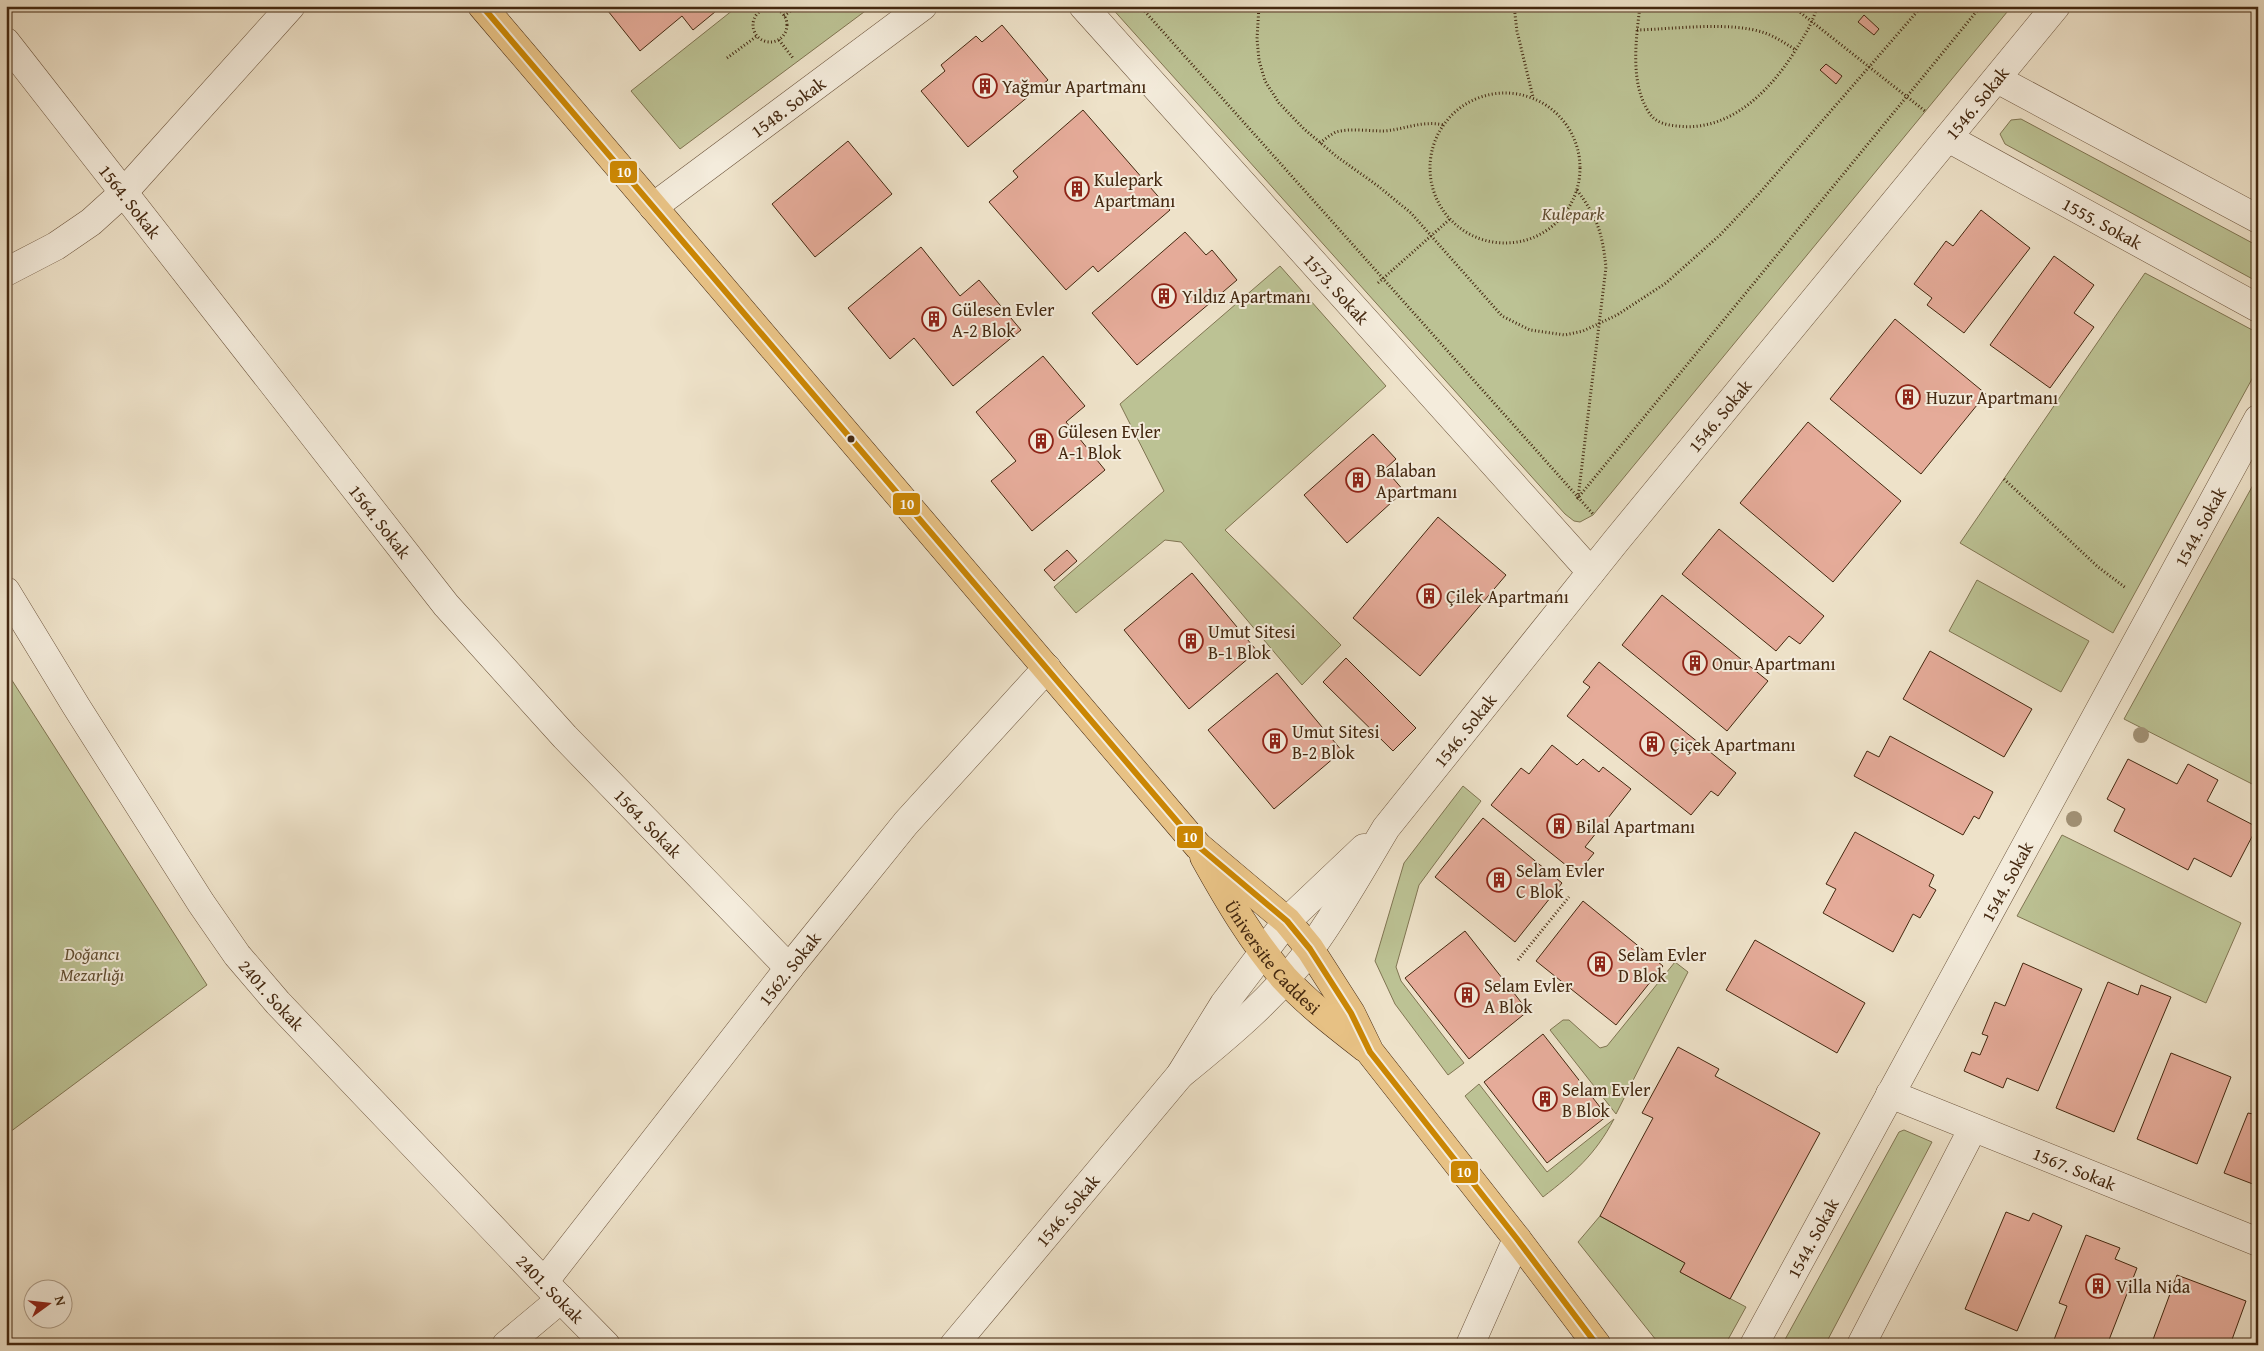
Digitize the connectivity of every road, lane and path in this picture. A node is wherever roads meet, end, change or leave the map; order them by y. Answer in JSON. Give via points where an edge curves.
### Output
{"nodes":[{"id":1,"x":290,"y":6,"type":"edge"},
{"id":2,"x":482,"y":6,"type":"edge"},
{"id":3,"x":797,"y":6,"type":"edge"},
{"id":4,"x":923,"y":6,"type":"edge"},
{"id":5,"x":1083,"y":6,"type":"edge"},
{"id":6,"x":1140,"y":6,"type":"edge"},
{"id":7,"x":1259,"y":6,"type":"edge"},
{"id":8,"x":1514,"y":6,"type":"edge"},
{"id":9,"x":1640,"y":6,"type":"edge"},
{"id":10,"x":1792,"y":6,"type":"edge"},
{"id":11,"x":1817,"y":6,"type":"edge"},
{"id":12,"x":1922,"y":6,"type":"edge"},
{"id":13,"x":1981,"y":6,"type":"edge"},
{"id":14,"x":2056,"y":6,"type":"edge"},
{"id":15,"x":784,"y":16,"type":"junction"},
{"id":16,"x":1812,"y":23,"type":"junction"},
{"id":17,"x":1637,"y":30,"type":"junction"},
{"id":18,"x":757,"y":36,"type":"junction"},
{"id":19,"x":779,"y":40,"type":"junction"},
{"id":20,"x":6,"y":42,"type":"edge"},
{"id":21,"x":1796,"y":50,"type":"junction"},
{"id":22,"x":727,"y":58,"type":"dead end"},
{"id":23,"x":797,"y":62,"type":"dead end"},
{"id":24,"x":1870,"y":68,"type":"junction"},
{"id":25,"x":1997,"y":79,"type":"junction"},
{"id":26,"x":1533,"y":97,"type":"junction"},
{"id":27,"x":1907,"y":97,"type":"junction"},
{"id":28,"x":1926,"y":111,"type":"dead end"},
{"id":29,"x":1444,"y":125,"type":"junction"},
{"id":30,"x":1948,"y":138,"type":"junction"},
{"id":31,"x":1320,"y":143,"type":"junction"},
{"id":32,"x":1576,"y":190,"type":"junction"},
{"id":33,"x":123,"y":193,"type":"junction"},
{"id":34,"x":653,"y":207,"type":"junction"},
{"id":35,"x":1450,"y":218,"type":"junction"},
{"id":36,"x":2258,"y":218,"type":"edge"},
{"id":37,"x":1432,"y":235,"type":"junction"},
{"id":38,"x":6,"y":272,"type":"edge"},
{"id":39,"x":1383,"y":279,"type":"junction"},
{"id":40,"x":1352,"y":306,"type":"junction"},
{"id":41,"x":2258,"y":308,"type":"edge"},
{"id":42,"x":1600,"y":323,"type":"junction"},
{"id":43,"x":2258,"y":419,"type":"edge"},
{"id":44,"x":2004,"y":478,"type":"dead end"},
{"id":45,"x":1578,"y":498,"type":"junction"},
{"id":46,"x":1553,"y":528,"type":"junction"},
{"id":47,"x":1616,"y":541,"type":"junction"},
{"id":48,"x":1592,"y":572,"type":"junction"},
{"id":49,"x":2127,"y":589,"type":"dead end"},
{"id":50,"x":6,"y":591,"type":"edge"},
{"id":51,"x":1047,"y":668,"type":"junction"},
{"id":52,"x":1386,"y":828,"type":"junction"},
{"id":53,"x":1198,"y":846,"type":"junction"},
{"id":54,"x":1569,"y":897,"type":"dead end"},
{"id":55,"x":1287,"y":921,"type":"junction"},
{"id":56,"x":1310,"y":949,"type":"junction"},
{"id":57,"x":1262,"y":951,"type":"junction"},
{"id":58,"x":1518,"y":960,"type":"dead end"},
{"id":59,"x":789,"y":968,"type":"junction"},
{"id":60,"x":1285,"y":979,"type":"junction"},
{"id":61,"x":1370,"y":1052,"type":"junction"},
{"id":62,"x":1180,"y":1075,"type":"junction"},
{"id":63,"x":1890,"y":1094,"type":"junction"},
{"id":64,"x":1973,"y":1128,"type":"junction"},
{"id":65,"x":1517,"y":1239,"type":"junction"},
{"id":66,"x":2258,"y":1242,"type":"edge"},
{"id":67,"x":552,"y":1291,"type":"junction"},
{"id":68,"x":506,"y":1345,"type":"edge"},
{"id":69,"x":606,"y":1345,"type":"edge"},
{"id":70,"x":954,"y":1345,"type":"edge"},
{"id":71,"x":1470,"y":1345,"type":"edge"},
{"id":72,"x":1597,"y":1345,"type":"edge"},
{"id":73,"x":1754,"y":1345,"type":"edge"},
{"id":74,"x":1861,"y":1345,"type":"edge"}],
"edges":[{"from":1,"to":33,"type":"street"},
{"from":2,"to":34,"type":"main road","name":"Üniversite Caddesi"},
{"from":3,"to":15,"type":"path"},
{"from":4,"to":34,"type":"street","name":"1548. Sokak"},
{"from":5,"to":40,"type":"street","name":"1573. Sokak"},
{"from":6,"to":39,"type":"path"},
{"from":7,"to":31,"type":"path","via":[[1257,39],[1265,81],[1279,103]]},
{"from":8,"to":26,"type":"path"},
{"from":9,"to":17,"type":"path"},
{"from":10,"to":16,"type":"path"},
{"from":11,"to":16,"type":"path"},
{"from":12,"to":24,"type":"path"},
{"from":13,"to":27,"type":"path"},
{"from":14,"to":25,"type":"street","name":"1546. Sokak"},
{"from":15,"to":18,"type":"path","via":[[774,9],[762,10],[755,17],[753,28]]},
{"from":15,"to":19,"type":"path","via":[[786,30]]},
{"from":16,"to":21,"type":"path"},
{"from":16,"to":24,"type":"path"},
{"from":17,"to":21,"type":"path","via":[[1749,29],[1767,34]]},
{"from":17,"to":21,"type":"path","via":[[1641,96],[1649,113],[1658,122],[1670,126],[1699,126],[1740,110],[1774,81]]},
{"from":18,"to":19,"type":"path","via":[[768,42]]},
{"from":18,"to":22,"type":"path"},
{"from":19,"to":23,"type":"path"},
{"from":20,"to":33,"type":"street","name":"1564. Sokak"},
{"from":24,"to":27,"type":"path"},
{"from":24,"to":42,"type":"path","via":[[1720,235],[1666,283]]},
{"from":25,"to":30,"type":"street","name":"1546. Sokak"},
{"from":25,"to":36,"type":"street"},
{"from":26,"to":29,"type":"path","via":[[1508,92],[1484,96],[1461,106]]},
{"from":26,"to":32,"type":"path","via":[[1554,110],[1570,129],[1579,152],[1580,176]]},
{"from":27,"to":28,"type":"path"},
{"from":27,"to":45,"type":"path"},
{"from":29,"to":31,"type":"path","via":[[1432,122],[1385,131],[1338,132]]},
{"from":29,"to":35,"type":"path","via":[[1433,148],[1430,172],[1436,197]]},
{"from":30,"to":41,"type":"street","name":"1555. Sokak"},
{"from":30,"to":47,"type":"street","name":"1546. Sokak"},
{"from":31,"to":37,"type":"path","via":[[1404,208]]},
{"from":32,"to":35,"type":"path","via":[[1574,200],[1560,220],[1540,235],[1517,242],[1492,242],[1469,234]]},
{"from":32,"to":42,"type":"path","via":[[1592,211],[1603,243],[1606,267]]},
{"from":33,"to":38,"type":"street","via":[[91,222],[56,246]]},
{"from":33,"to":59,"type":"street","name":"1564. Sokak","via":[[446,605],[565,737]]},
{"from":34,"to":51,"type":"main road","name":"Üniversite Caddesi"},
{"from":35,"to":37,"type":"path"},
{"from":37,"to":39,"type":"path"},
{"from":37,"to":42,"type":"path","via":[[1489,303],[1516,325],[1565,334],[1583,331]]},
{"from":39,"to":40,"type":"path"},
{"from":39,"to":45,"type":"path"},
{"from":40,"to":46,"type":"street","name":"1573. Sokak"},
{"from":42,"to":45,"type":"path"},
{"from":43,"to":63,"type":"street","name":"1544. Sokak"},
{"from":44,"to":49,"type":"path","via":[[2098,567]]},
{"from":45,"to":46,"type":"path"},
{"from":45,"to":47,"type":"path"},
{"from":46,"to":48,"type":"street","name":"1573. Sokak"},
{"from":47,"to":48,"type":"street","name":"1546. Sokak"},
{"from":48,"to":52,"type":"street","name":"1546. Sokak"},
{"from":50,"to":67,"type":"street","name":"2401. Sokak","via":[[237,955],[278,1003]]},
{"from":51,"to":53,"type":"main road","name":"Üniversite Caddesi"},
{"from":51,"to":59,"type":"street","name":"1562. Sokak","via":[[906,824]]},
{"from":52,"to":55,"type":"street","name":"1546. Sokak"},
{"from":52,"to":56,"type":"street","name":"1546. Sokak"},
{"from":53,"to":55,"type":"main road","name":"Üniversite Caddesi"},
{"from":53,"to":57,"type":"main road","name":"Üniversite Caddesi","via":[[1232,907]]},
{"from":54,"to":58,"type":"path"},
{"from":55,"to":56,"type":"main road","name":"Üniversite Caddesi"},
{"from":55,"to":57,"type":"street","name":"1546. Sokak"},
{"from":56,"to":60,"type":"street","name":"1546. Sokak"},
{"from":56,"to":61,"type":"main road","name":"Üniversite Caddesi","via":[[1346,1005]]},
{"from":57,"to":60,"type":"main road","name":"Üniversite Caddesi"},
{"from":57,"to":62,"type":"street","name":"1546. Sokak"},
{"from":59,"to":67,"type":"street","name":"1562. Sokak"},
{"from":60,"to":61,"type":"main road","name":"Üniversite Caddesi"},
{"from":60,"to":62,"type":"street","name":"1546. Sokak","via":[[1242,1024]]},
{"from":61,"to":65,"type":"main road","name":"Üniversite Caddesi"},
{"from":62,"to":70,"type":"street","name":"1546. Sokak"},
{"from":63,"to":64,"type":"street","name":"1567. Sokak"},
{"from":63,"to":73,"type":"street","name":"1544. Sokak"},
{"from":64,"to":66,"type":"street","name":"1567. Sokak"},
{"from":64,"to":74,"type":"street"},
{"from":65,"to":71,"type":"street"},
{"from":65,"to":72,"type":"main road","name":"Üniversite Caddesi"},
{"from":67,"to":68,"type":"street","name":"1562. Sokak"},
{"from":67,"to":69,"type":"street","name":"2401. Sokak"}]}
